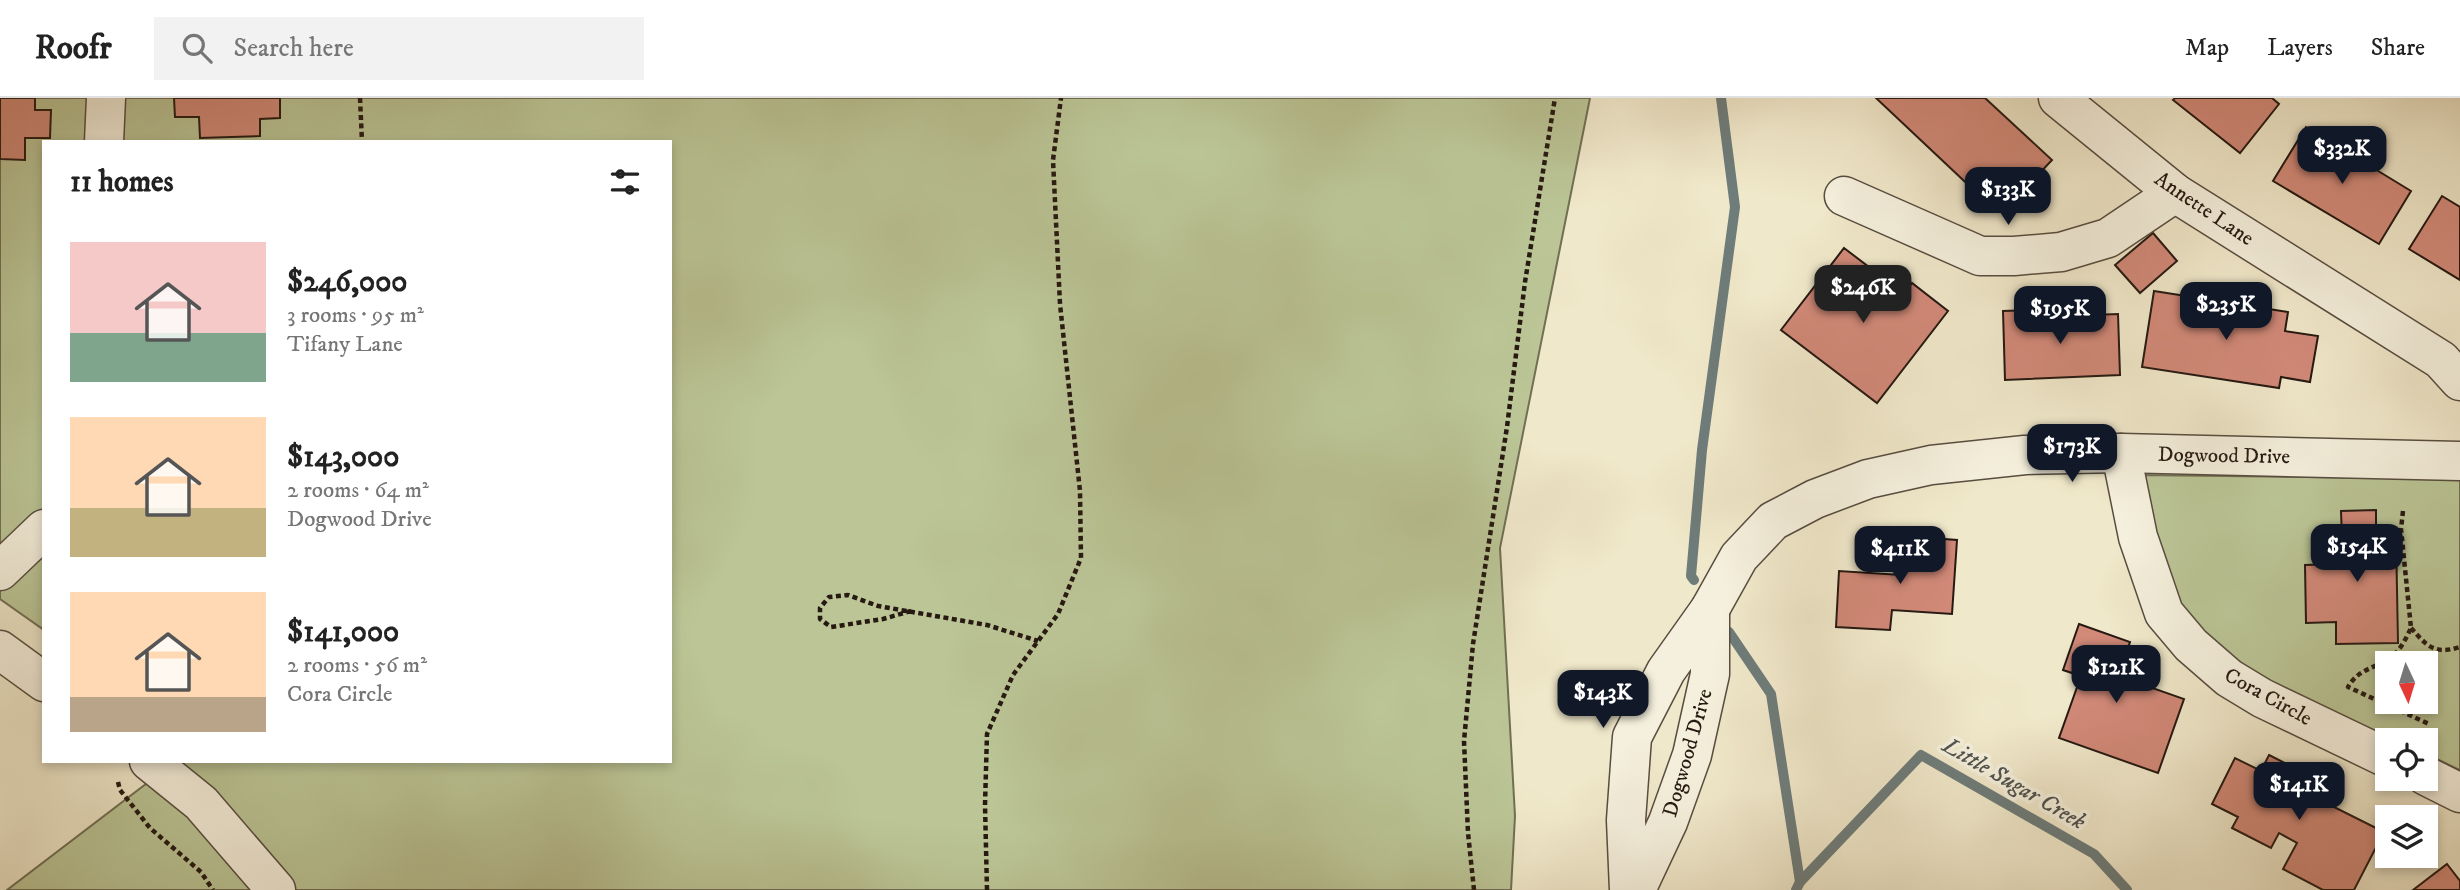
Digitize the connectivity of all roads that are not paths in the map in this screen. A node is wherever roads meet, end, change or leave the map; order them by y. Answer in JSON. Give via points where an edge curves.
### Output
{"nodes":[{"id":1,"x":106,"y":98,"type":"edge"},
{"id":2,"x":2058,"y":98,"type":"edge"},
{"id":3,"x":104,"y":140,"type":"edge"},
{"id":4,"x":2175,"y":194,"type":"junction"},
{"id":5,"x":1844,"y":196,"type":"dead end"},
{"id":6,"x":2460,"y":381,"type":"edge"},
{"id":7,"x":2121,"y":453,"type":"junction"},
{"id":8,"x":2460,"y":461,"type":"edge"},
{"id":9,"x":42,"y":531,"type":"edge"},
{"id":10,"x":0,"y":571,"type":"edge"},
{"id":11,"x":1710,"y":609,"type":"junction"},
{"id":12,"x":0,"y":650,"type":"edge"},
{"id":13,"x":42,"y":681,"type":"edge"},
{"id":14,"x":2375,"y":752,"type":"edge"},
{"id":15,"x":132,"y":766,"type":"edge"},
{"id":16,"x":2438,"y":782,"type":"edge"},
{"id":17,"x":2460,"y":793,"type":"edge"},
{"id":18,"x":276,"y":890,"type":"edge"},
{"id":19,"x":1629,"y":890,"type":"edge"},
{"id":20,"x":1636,"y":890,"type":"edge"}],
"edges":[{"from":1,"to":3,"type":"street"},
{"from":2,"to":4,"type":"street","name":"Annette Lane"},
{"from":4,"to":5,"type":"street","via":[[2108,238],[2061,252],[2014,256],[1980,256]]},
{"from":4,"to":6,"type":"street","name":"Annette Lane","via":[[2441,360]]},
{"from":7,"to":8,"type":"street","name":"Dogwood Drive"},
{"from":7,"to":11,"type":"street","name":"Dogwood Drive","via":[[2025,455],[1931,465],[1868,479],[1815,499],[1773,522],[1756,539]]},
{"from":7,"to":14,"type":"street","name":"Cora Circle","via":[[2138,537],[2164,612],[2191,645],[2229,678],[2262,698]]},
{"from":9,"to":10,"type":"street"},
{"from":11,"to":19,"type":"street","name":"Dogwood Drive","via":[[1666,671],[1632,737],[1626,820]]},
{"from":11,"to":20,"type":"street","name":"Dogwood Drive","via":[[1710,674],[1692,755],[1668,822]]},
{"from":12,"to":13,"type":"street"},
{"from":15,"to":18,"type":"street","via":[[201,803]]},
{"from":16,"to":17,"type":"street"}]}
